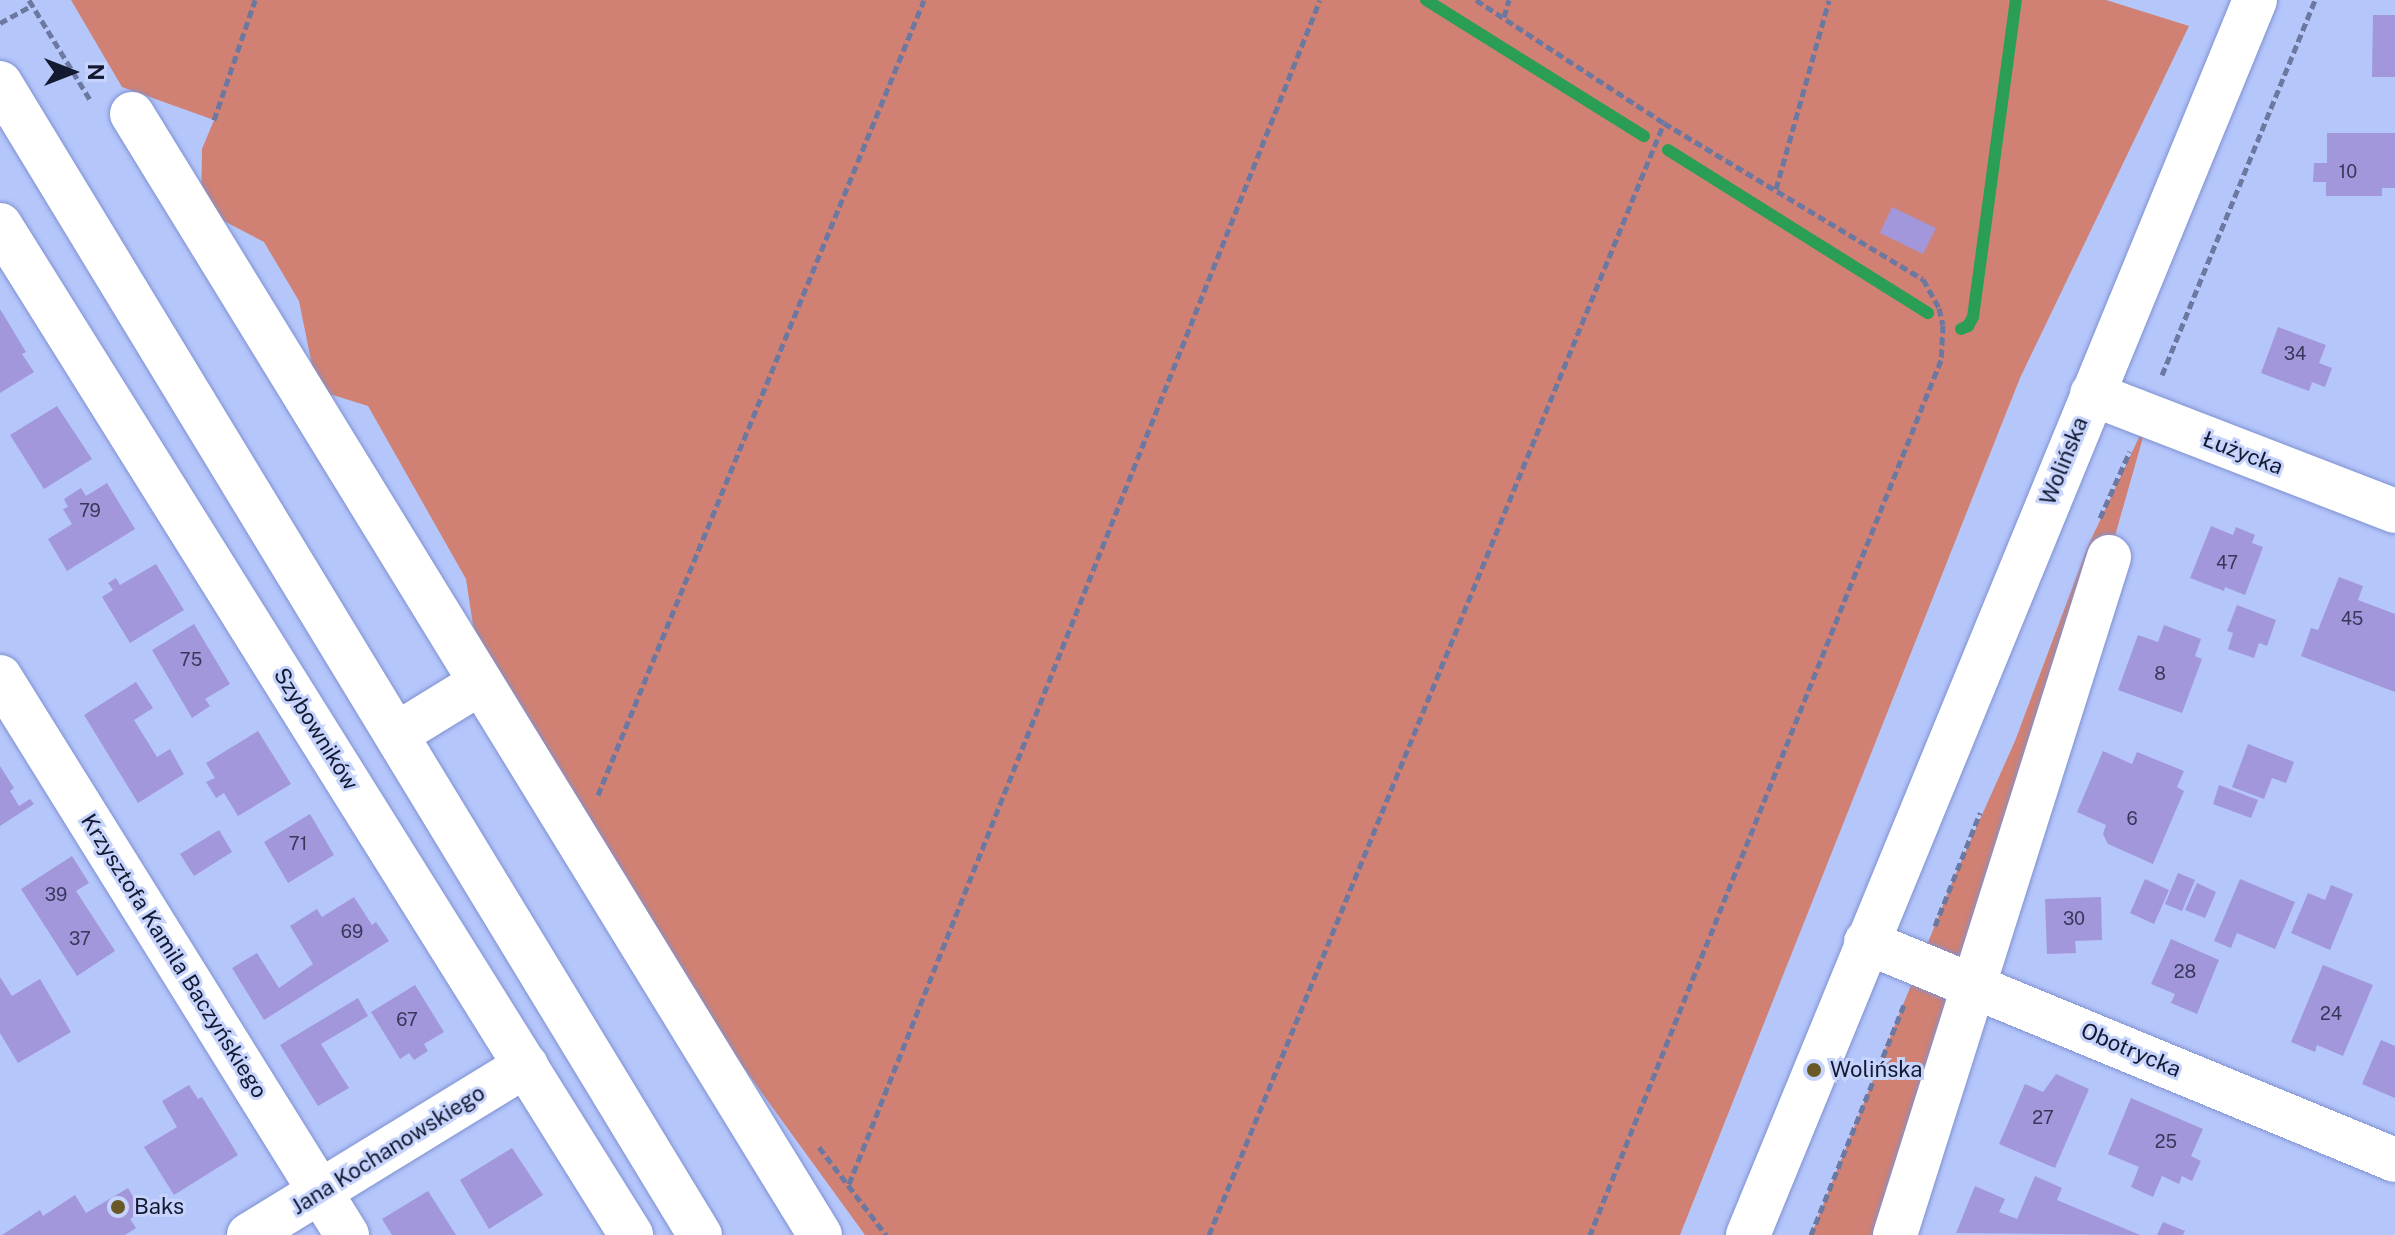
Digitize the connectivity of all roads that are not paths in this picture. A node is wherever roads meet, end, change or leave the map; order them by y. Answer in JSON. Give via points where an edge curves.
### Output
{"nodes":[{"id":1,"x":2255,"y":0,"type":"edge"},
{"id":2,"x":0,"y":83,"type":"edge"},
{"id":3,"x":132,"y":114,"type":"dead end"},
{"id":4,"x":0,"y":225,"type":"edge"},
{"id":5,"x":2092,"y":394,"type":"junction"},
{"id":6,"x":2395,"y":511,"type":"edge"},
{"id":7,"x":2109,"y":557,"type":"dead end"},
{"id":8,"x":0,"y":677,"type":"edge"},
{"id":9,"x":480,"y":683,"type":"junction"},
{"id":10,"x":397,"y":734,"type":"junction"},
{"id":11,"x":1866,"y":942,"type":"junction"},
{"id":12,"x":1973,"y":984,"type":"junction"},
{"id":13,"x":526,"y":1065,"type":"junction"},
{"id":14,"x":2395,"y":1160,"type":"edge"},
{"id":15,"x":320,"y":1191,"type":"junction"},
{"id":16,"x":249,"y":1235,"type":"edge"},
{"id":17,"x":347,"y":1235,"type":"edge"},
{"id":18,"x":631,"y":1235,"type":"edge"},
{"id":19,"x":700,"y":1235,"type":"edge"},
{"id":20,"x":820,"y":1235,"type":"edge"},
{"id":21,"x":1748,"y":1235,"type":"edge"},
{"id":22,"x":1895,"y":1235,"type":"edge"}],
"edges":[{"from":1,"to":5,"type":"street","name":"Wolińska"},
{"from":2,"to":10,"type":"street"},
{"from":3,"to":9,"type":"street"},
{"from":4,"to":13,"type":"street","name":"Szybowników"},
{"from":5,"to":6,"type":"street","name":"Łużycka"},
{"from":5,"to":11,"type":"street","name":"Wolińska"},
{"from":7,"to":12,"type":"street"},
{"from":8,"to":15,"type":"street","name":"Krzysztofa Kamila Baczyńskiego"},
{"from":9,"to":10,"type":"street"},
{"from":9,"to":20,"type":"street"},
{"from":10,"to":19,"type":"street"},
{"from":11,"to":12,"type":"street","name":"Obotrycka"},
{"from":11,"to":21,"type":"street","name":"Wolińska"},
{"from":12,"to":14,"type":"street","name":"Obotrycka"},
{"from":12,"to":22,"type":"street"},
{"from":13,"to":15,"type":"street","name":"Jana Kochanowskiego"},
{"from":13,"to":18,"type":"street","name":"Szybowników"},
{"from":15,"to":16,"type":"street","name":"Jana Kochanowskiego"},
{"from":15,"to":17,"type":"street","name":"Krzysztofa Kamila Baczyńskiego"}]}
